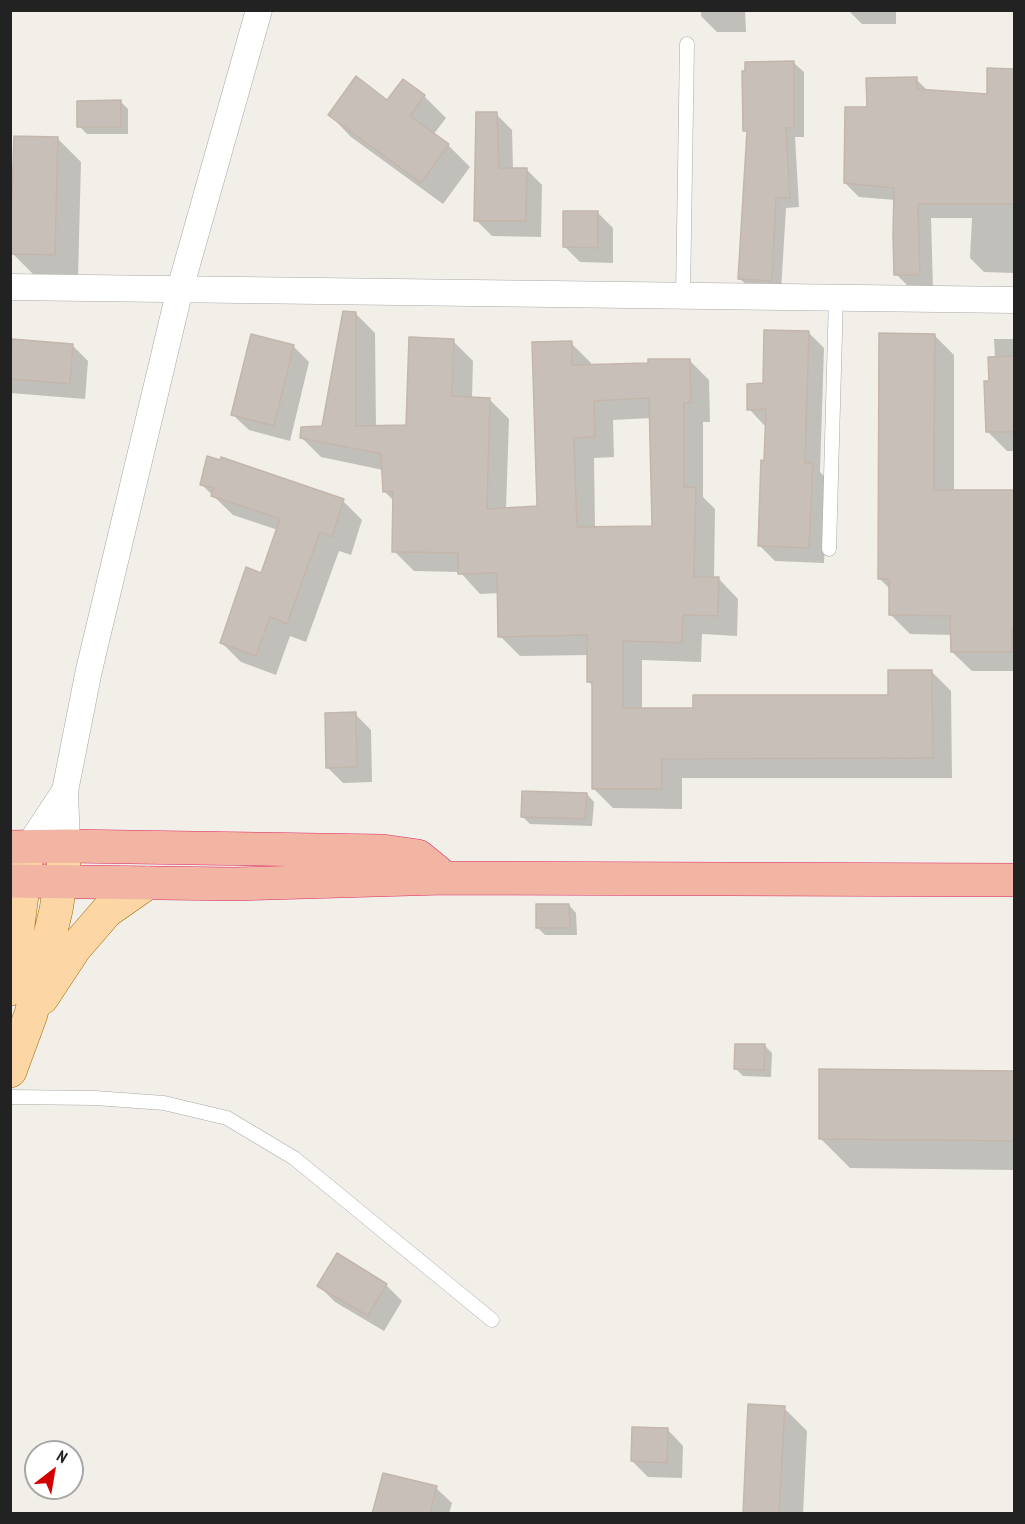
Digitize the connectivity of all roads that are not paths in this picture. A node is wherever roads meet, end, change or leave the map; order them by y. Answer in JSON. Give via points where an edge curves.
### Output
{"nodes":[{"id":1,"x":259,"y":10,"type":"edge"},
{"id":2,"x":687,"y":44,"type":"dead end"},
{"id":3,"x":10,"y":287,"type":"edge"},
{"id":4,"x":180,"y":289,"type":"junction"},
{"id":5,"x":683,"y":296,"type":"junction"},
{"id":6,"x":836,"y":297,"type":"junction"},
{"id":7,"x":1014,"y":300,"type":"edge"},
{"id":8,"x":830,"y":549,"type":"dead end"},
{"id":9,"x":65,"y":791,"type":"junction"},
{"id":10,"x":67,"y":846,"type":"junction"},
{"id":11,"x":19,"y":847,"type":"edge"},
{"id":12,"x":445,"y":878,"type":"junction"},
{"id":13,"x":1014,"y":880,"type":"edge"},
{"id":14,"x":62,"y":881,"type":"junction"},
{"id":15,"x":17,"y":882,"type":"edge"},
{"id":16,"x":147,"y":883,"type":"junction"},
{"id":17,"x":10,"y":989,"type":"edge"},
{"id":18,"x":31,"y":1014,"type":"junction"},
{"id":19,"x":10,"y":1071,"type":"edge"},
{"id":20,"x":10,"y":1097,"type":"edge"},
{"id":21,"x":492,"y":1320,"type":"dead end"}],
"edges":[{"from":1,"to":4,"type":"street"},
{"from":2,"to":5,"type":"lane"},
{"from":3,"to":4,"type":"street"},
{"from":4,"to":5,"type":"street"},
{"from":4,"to":9,"type":"street","via":[[89,670]]},
{"from":5,"to":6,"type":"street"},
{"from":6,"to":7,"type":"street"},
{"from":6,"to":8,"type":"lane"},
{"from":9,"to":10,"type":"street"},
{"from":9,"to":11,"type":"street"},
{"from":10,"to":11,"type":"highway"},
{"from":10,"to":12,"type":"highway","via":[[383,851],[418,856]]},
{"from":10,"to":14,"type":"main road"},
{"from":11,"to":15,"type":"main road"},
{"from":12,"to":13,"type":"highway"},
{"from":12,"to":16,"type":"highway"},
{"from":14,"to":15,"type":"highway"},
{"from":14,"to":16,"type":"highway"},
{"from":14,"to":18,"type":"main road"},
{"from":15,"to":17,"type":"main road"},
{"from":16,"to":18,"type":"main road","via":[[107,911],[81,941]]},
{"from":18,"to":19,"type":"main road"},
{"from":20,"to":21,"type":"lane","via":[[164,1103],[227,1118],[294,1158]]}]}
